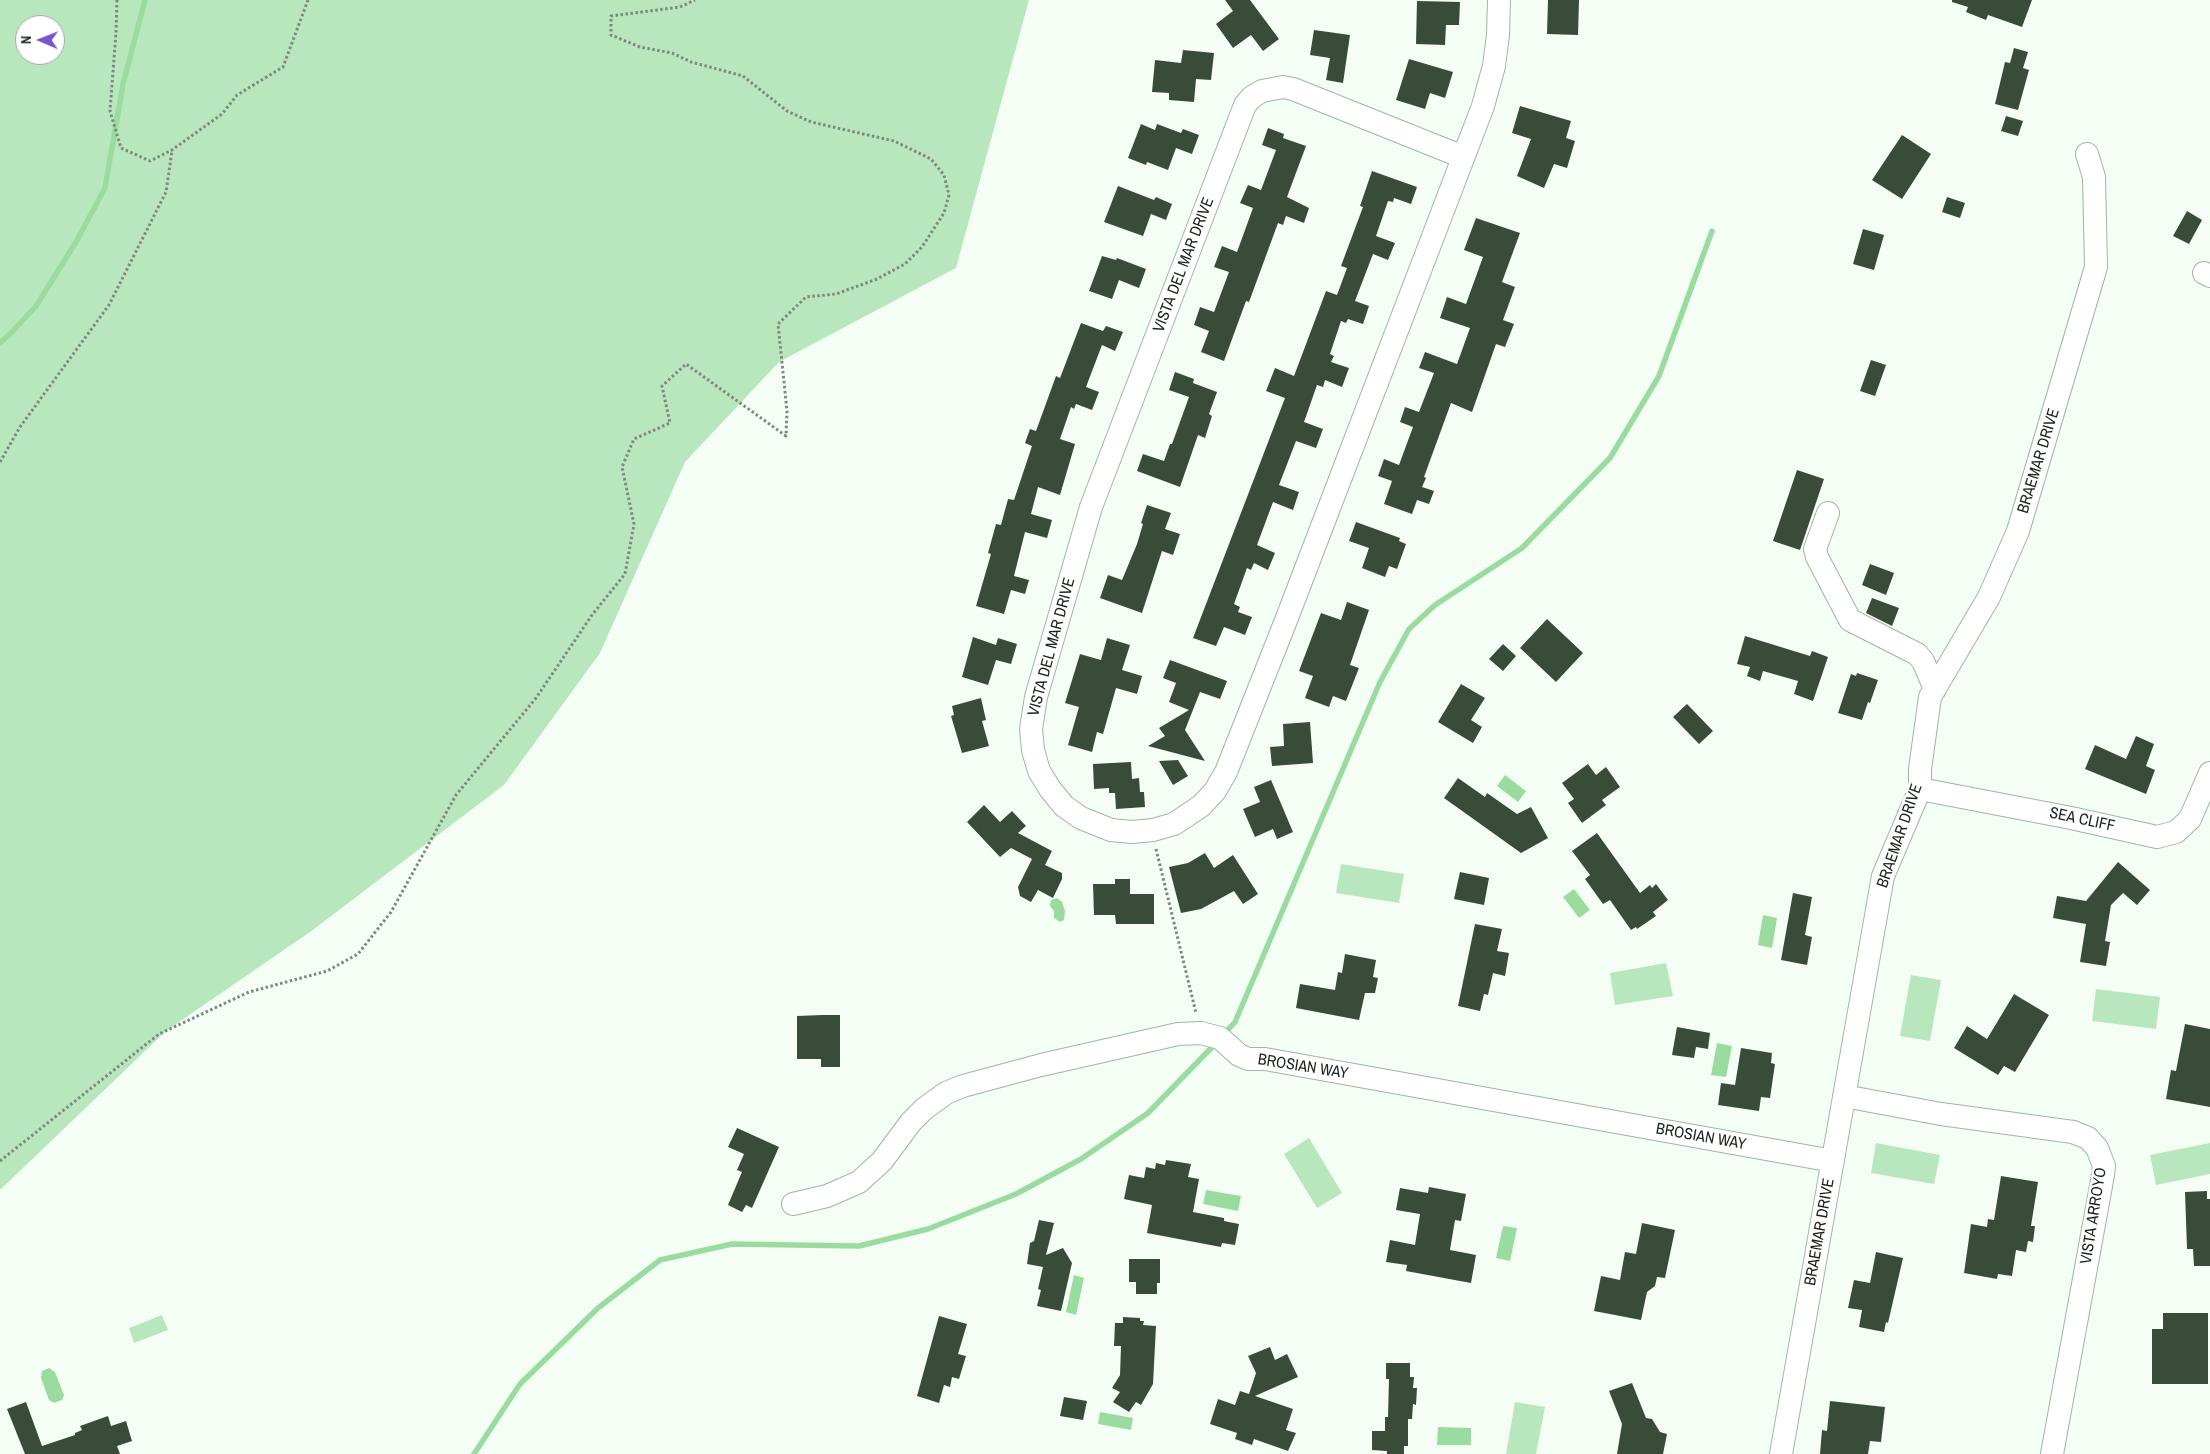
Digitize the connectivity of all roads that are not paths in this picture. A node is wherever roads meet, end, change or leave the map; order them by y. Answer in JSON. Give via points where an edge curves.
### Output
{"nodes":[{"id":1,"x":1499,"y":0,"type":"edge"},
{"id":2,"x":2087,"y":154,"type":"dead end"},
{"id":3,"x":1463,"y":157,"type":"junction"},
{"id":4,"x":1828,"y":513,"type":"dead end"},
{"id":5,"x":1935,"y":688,"type":"junction"},
{"id":6,"x":2210,"y":773,"type":"edge"},
{"id":7,"x":1920,"y":788,"type":"junction"},
{"id":8,"x":1844,"y":1096,"type":"junction"},
{"id":9,"x":1833,"y":1161,"type":"junction"},
{"id":10,"x":792,"y":1204,"type":"dead end"},
{"id":11,"x":1781,"y":1454,"type":"edge"},
{"id":12,"x":2052,"y":1454,"type":"edge"}],
"edges":[{"from":1,"to":3,"type":"street","name":"VISTA DEL MAR DRIVE","via":[[1494,66]]},
{"from":2,"to":5,"type":"street","name":"BRAEMAR DRIVE","via":[[2094,177],[2096,267],[2084,313],[2018,531],[1988,597]]},
{"from":3,"to":3,"type":"street","name":"VISTA DEL MAR DRIVE","via":[[1226,772],[1201,806],[1174,824],[1132,832],[1111,830],[1081,818],[1064,806],[1039,771],[1033,750],[1031,719],[1091,507],[1240,115],[1252,97],[1262,91],[1282,87],[1293,89]]},
{"from":4,"to":5,"type":"street","via":[[1815,549],[1850,620],[1916,654],[1923,661]]},
{"from":5,"to":7,"type":"street","name":"BRAEMAR DRIVE","via":[[1930,697]]},
{"from":6,"to":7,"type":"street","name":"SEA CLIFF","via":[[2190,819],[2176,832],[2158,837]]},
{"from":7,"to":8,"type":"street","name":"BRAEMAR DRIVE","via":[[1883,876]]},
{"from":8,"to":9,"type":"street","name":"BRAEMAR DRIVE"},
{"from":8,"to":12,"type":"street","name":"VISTA ARROYO","via":[[1942,1114],[2073,1132],[2097,1148],[2104,1166],[2103,1175]]},
{"from":9,"to":10,"type":"street","name":"BROSIAN WAY","via":[[1248,1058],[1239,1055],[1220,1038],[1201,1033],[1169,1036],[963,1086],[924,1110],[882,1161],[859,1182],[827,1196]]},
{"from":9,"to":11,"type":"street","name":"BRAEMAR DRIVE"}]}
